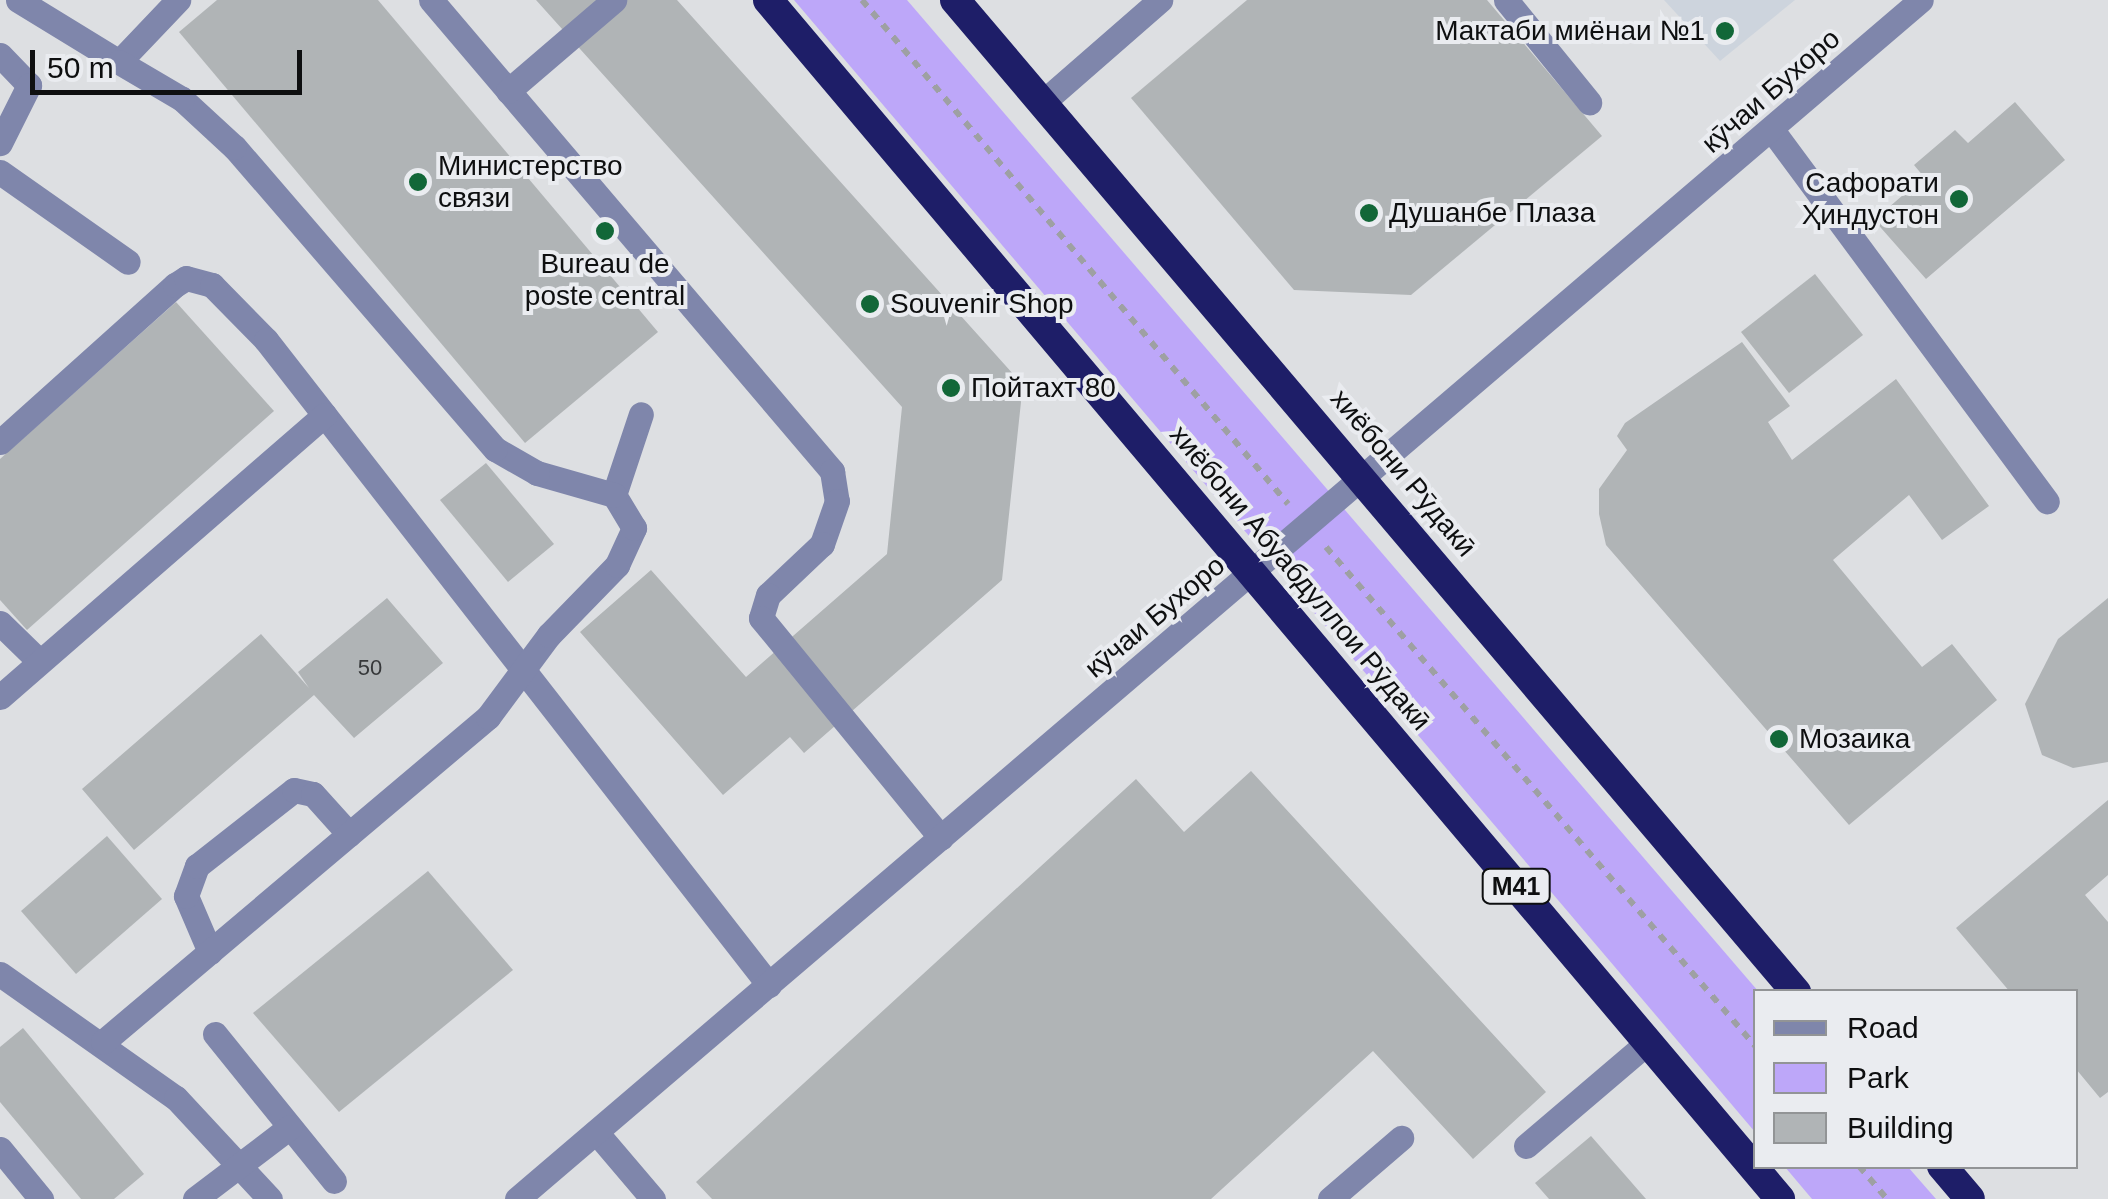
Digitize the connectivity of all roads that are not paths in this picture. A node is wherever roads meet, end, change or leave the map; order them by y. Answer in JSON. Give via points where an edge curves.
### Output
{"nodes":[{"id":1,"x":18,"y":0,"type":"edge"},
{"id":2,"x":178,"y":0,"type":"edge"},
{"id":3,"x":430,"y":0,"type":"edge"},
{"id":4,"x":614,"y":0,"type":"edge"},
{"id":5,"x":768,"y":0,"type":"edge"},
{"id":6,"x":955,"y":0,"type":"edge"},
{"id":7,"x":1160,"y":0,"type":"edge"},
{"id":8,"x":1506,"y":0,"type":"edge"},
{"id":9,"x":1922,"y":0,"type":"edge"},
{"id":10,"x":0,"y":54,"type":"edge"},
{"id":11,"x":119,"y":62,"type":"junction"},
{"id":12,"x":508,"y":91,"type":"junction"},
{"id":13,"x":1589,"y":102,"type":"dead end"},
{"id":14,"x":1042,"y":103,"type":"junction"},
{"id":15,"x":1772,"y":130,"type":"junction"},
{"id":16,"x":0,"y":143,"type":"edge"},
{"id":17,"x":0,"y":172,"type":"edge"},
{"id":18,"x":128,"y":262,"type":"dead end"},
{"id":19,"x":641,"y":414,"type":"dead end"},
{"id":20,"x":324,"y":415,"type":"junction"},
{"id":21,"x":0,"y":442,"type":"edge"},
{"id":22,"x":1366,"y":478,"type":"junction"},
{"id":23,"x":614,"y":495,"type":"junction"},
{"id":24,"x":2047,"y":500,"type":"dead end"},
{"id":25,"x":1253,"y":573,"type":"junction"},
{"id":26,"x":0,"y":623,"type":"edge"},
{"id":27,"x":38,"y":660,"type":"junction"},
{"id":28,"x":521,"y":674,"type":"junction"},
{"id":29,"x":0,"y":697,"type":"edge"},
{"id":30,"x":349,"y":834,"type":"junction"},
{"id":31,"x":941,"y":838,"type":"junction"},
{"id":32,"x":210,"y":952,"type":"junction"},
{"id":33,"x":0,"y":974,"type":"edge"},
{"id":34,"x":769,"y":985,"type":"junction"},
{"id":35,"x":1793,"y":989,"type":"edge"},
{"id":36,"x":215,"y":1034,"type":"dead end"},
{"id":37,"x":103,"y":1042,"type":"junction"},
{"id":38,"x":1648,"y":1042,"type":"junction"},
{"id":39,"x":290,"y":1127,"type":"junction"},
{"id":40,"x":596,"y":1132,"type":"junction"},
{"id":41,"x":1401,"y":1138,"type":"dead end"},
{"id":42,"x":1526,"y":1146,"type":"dead end"},
{"id":43,"x":0,"y":1149,"type":"edge"},
{"id":44,"x":242,"y":1167,"type":"junction"},
{"id":45,"x":1753,"y":1167,"type":"edge"},
{"id":46,"x":1755,"y":1169,"type":"edge"},
{"id":47,"x":1945,"y":1169,"type":"edge"},
{"id":48,"x":334,"y":1181,"type":"dead end"},
{"id":49,"x":41,"y":1199,"type":"edge"},
{"id":50,"x":195,"y":1199,"type":"edge"},
{"id":51,"x":270,"y":1199,"type":"edge"},
{"id":52,"x":517,"y":1199,"type":"edge"},
{"id":53,"x":653,"y":1199,"type":"edge"},
{"id":54,"x":1330,"y":1199,"type":"edge"},
{"id":55,"x":1780,"y":1199,"type":"edge"},
{"id":56,"x":1970,"y":1199,"type":"edge"}],
"edges":[{"from":1,"to":11,"type":"street"},
{"from":2,"to":11,"type":"street"},
{"from":3,"to":12,"type":"street"},
{"from":4,"to":12,"type":"street"},
{"from":5,"to":25,"type":"highway","name":"хиёбони Абуабдуллои Рӯдакӣ","number":"M41"},
{"from":6,"to":14,"type":"highway","name":"хиёбони Рӯдакӣ"},
{"from":7,"to":14,"type":"street"},
{"from":8,"to":13,"type":"street"},
{"from":9,"to":15,"type":"street","name":"кӯчаи Бухоро"},
{"from":10,"to":16,"type":"street","via":[[29,86]]},
{"from":11,"to":23,"type":"street","via":[[182,99],[234,147],[495,449],[537,473]]},
{"from":12,"to":31,"type":"street","via":[[832,471],[837,501],[822,544],[768,595],[761,618]]},
{"from":14,"to":22,"type":"highway","name":"хиёбони Рӯдакӣ"},
{"from":15,"to":22,"type":"street","name":"кӯчаи Бухоро"},
{"from":15,"to":24,"type":"street"},
{"from":17,"to":18,"type":"street"},
{"from":19,"to":23,"type":"street"},
{"from":20,"to":21,"type":"street","via":[[225,296],[186,278]]},
{"from":20,"to":27,"type":"street"},
{"from":20,"to":28,"type":"street"},
{"from":22,"to":25,"type":"street","name":"кӯчаи Бухоро"},
{"from":22,"to":35,"type":"highway","name":"хиёбони Рӯдакӣ"},
{"from":23,"to":28,"type":"street","via":[[632,519],[627,550]]},
{"from":25,"to":31,"type":"street","name":"кӯчаи Бухоро"},
{"from":25,"to":38,"type":"highway","name":"хиёбони Абуабдуллои Рӯдакӣ","number":"M41"},
{"from":26,"to":27,"type":"street"},
{"from":27,"to":29,"type":"street"},
{"from":28,"to":30,"type":"street","via":[[488,716]]},
{"from":28,"to":34,"type":"street"},
{"from":30,"to":32,"type":"street"},
{"from":30,"to":32,"type":"street","via":[[302,790],[286,792],[237,832],[197,866],[186,886]]},
{"from":31,"to":34,"type":"street","name":"кӯчаи Бухоро"},
{"from":32,"to":37,"type":"street"},
{"from":33,"to":37,"type":"street"},
{"from":34,"to":40,"type":"street","name":"кӯчаи Бухоро"},
{"from":36,"to":39,"type":"street"},
{"from":37,"to":44,"type":"street","via":[[176,1098]]},
{"from":38,"to":42,"type":"street"},
{"from":38,"to":45,"type":"highway","name":"хиёбони Абуабдуллои Рӯдакӣ","number":"M41"},
{"from":39,"to":44,"type":"street"},
{"from":39,"to":48,"type":"street"},
{"from":40,"to":52,"type":"street","name":"кӯчаи Бухоро"},
{"from":40,"to":53,"type":"street"},
{"from":41,"to":54,"type":"street"},
{"from":43,"to":49,"type":"street"},
{"from":44,"to":50,"type":"street"},
{"from":44,"to":51,"type":"street"},
{"from":46,"to":55,"type":"highway","name":"хиёбони Абуабдуллои Рӯдакӣ","number":"M41"},
{"from":47,"to":56,"type":"highway"}]}
